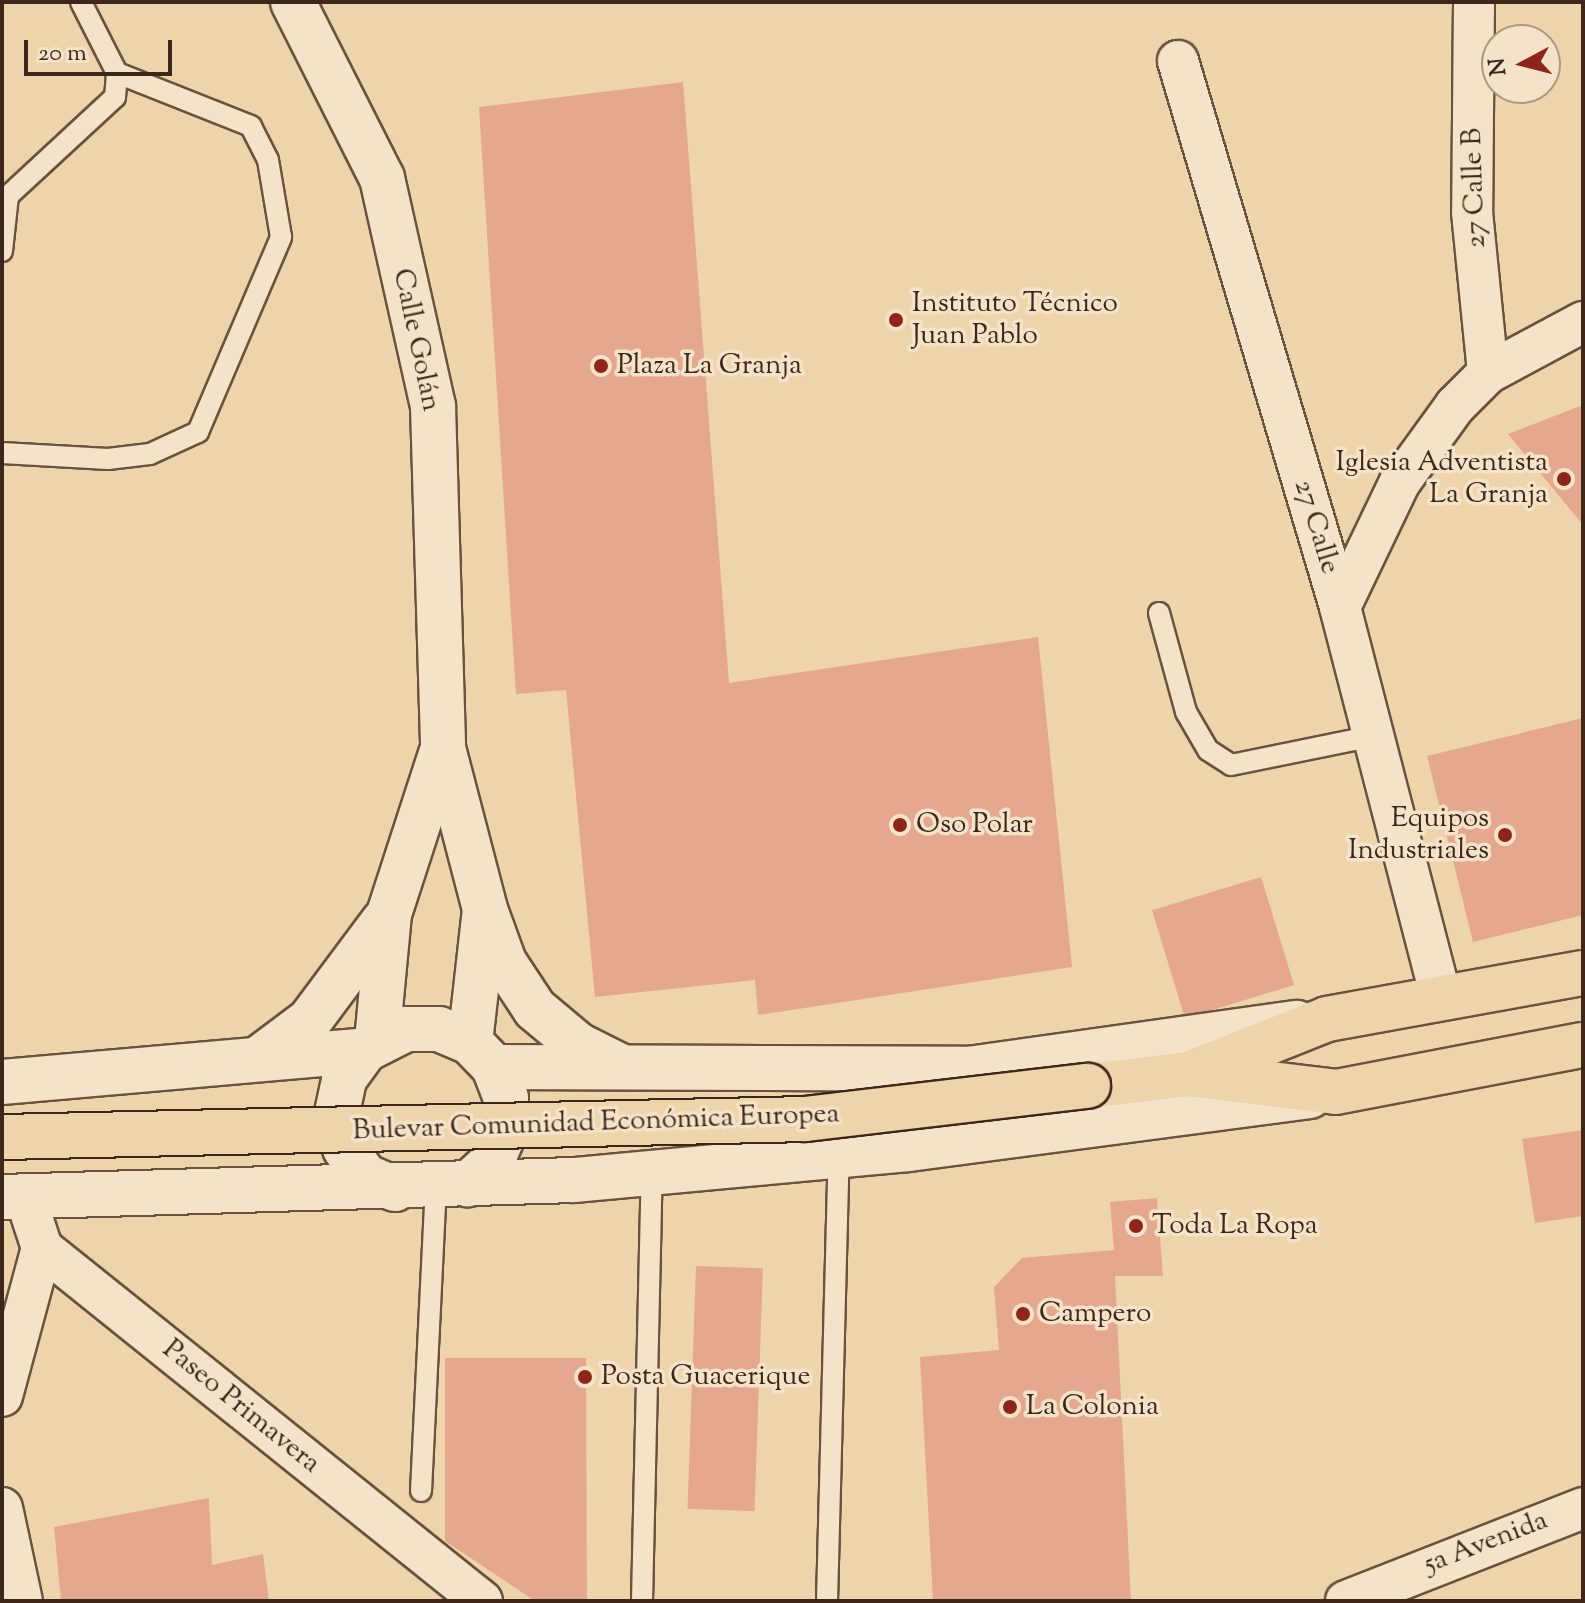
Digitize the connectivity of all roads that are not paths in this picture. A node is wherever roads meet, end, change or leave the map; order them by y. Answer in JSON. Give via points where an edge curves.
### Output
{"nodes":[{"id":1,"x":81,"y":2,"type":"edge"},
{"id":2,"x":293,"y":2,"type":"edge"},
{"id":3,"x":1474,"y":2,"type":"edge"},
{"id":4,"x":1178,"y":61,"type":"dead end"},
{"id":5,"x":117,"y":73,"type":"junction"},
{"id":6,"x":2,"y":251,"type":"edge"},
{"id":7,"x":1583,"y":322,"type":"edge"},
{"id":8,"x":1488,"y":373,"type":"junction"},
{"id":9,"x":2,"y":453,"type":"edge"},
{"id":10,"x":1340,"y":607,"type":"junction"},
{"id":11,"x":1159,"y":613,"type":"dead end"},
{"id":12,"x":1374,"y":736,"type":"junction"},
{"id":13,"x":443,"y":748,"type":"junction"},
{"id":14,"x":485,"y":909,"type":"junction"},
{"id":15,"x":389,"y":914,"type":"junction"},
{"id":16,"x":1583,"y":973,"type":"edge"},
{"id":17,"x":1441,"y":998,"type":"junction"},
{"id":18,"x":1327,"y":1019,"type":"junction"},
{"id":19,"x":371,"y":1045,"type":"junction"},
{"id":20,"x":1583,"y":1045,"type":"edge"},
{"id":21,"x":482,"y":1054,"type":"junction"},
{"id":22,"x":257,"y":1060,"type":"junction"},
{"id":23,"x":627,"y":1070,"type":"junction"},
{"id":24,"x":1188,"y":1074,"type":"junction"},
{"id":25,"x":2,"y":1082,"type":"edge"},
{"id":26,"x":1336,"y":1092,"type":"junction"},
{"id":27,"x":2,"y":1137,"type":"edge"},
{"id":28,"x":839,"y":1156,"type":"junction"},
{"id":29,"x":652,"y":1173,"type":"junction"},
{"id":30,"x":433,"y":1187,"type":"junction"},
{"id":31,"x":13,"y":1197,"type":"edge"},
{"id":32,"x":42,"y":1248,"type":"junction"},
{"id":33,"x":2,"y":1396,"type":"edge"},
{"id":34,"x":421,"y":1491,"type":"dead end"},
{"id":35,"x":2,"y":1508,"type":"edge"},
{"id":36,"x":1583,"y":1508,"type":"edge"},
{"id":37,"x":22,"y":1601,"type":"edge"},
{"id":38,"x":482,"y":1601,"type":"edge"},
{"id":39,"x":642,"y":1601,"type":"edge"},
{"id":40,"x":827,"y":1601,"type":"edge"},
{"id":41,"x":1346,"y":1601,"type":"edge"}],
"edges":[{"from":1,"to":5,"type":"lane"},
{"from":2,"to":13,"type":"main road","name":"Calle Golán","via":[[382,178],[433,406]]},
{"from":3,"to":8,"type":"street","name":"27 Calle B","via":[[1472,212]]},
{"from":4,"to":10,"type":"street","name":"27 Calle"},
{"from":5,"to":6,"type":"lane","via":[[115,97],[8,196]]},
{"from":5,"to":9,"type":"lane","via":[[251,126],[268,160],[281,237],[198,432],[150,454],[108,459]]},
{"from":7,"to":8,"type":"street"},
{"from":8,"to":10,"type":"street","via":[[1400,482]]},
{"from":10,"to":12,"type":"street","name":"27 Calle"},
{"from":11,"to":12,"type":"lane","via":[[1186,712],[1208,750],[1231,765]]},
{"from":12,"to":17,"type":"street","name":"27 Calle"},
{"from":13,"to":14,"type":"main road","name":"Calle Golán"},
{"from":13,"to":15,"type":"main road","name":"Calle Golán"},
{"from":14,"to":21,"type":"main road","name":"Calle Golán"},
{"from":14,"to":23,"type":"main road","via":[[504,962],[535,1009],[578,1045]]},
{"from":15,"to":19,"type":"main road","name":"Calle Golán"},
{"from":15,"to":22,"type":"main road","via":[[354,970],[310,1020]]},
{"from":16,"to":17,"type":"main road","name":"Bulevar Comunidad Económica Europea"},
{"from":17,"to":18,"type":"main road","name":"Bulevar Comunidad Económica Europea"},
{"from":18,"to":23,"type":"main road","name":"Bulevar Comunidad Económica Europea","via":[[968,1069]]},
{"from":18,"to":24,"type":"main road","name":"Bulevar Comunidad Económica Europea"},
{"from":19,"to":21,"type":"main road","via":[[406,1029],[439,1029]]},
{"from":19,"to":22,"type":"main road"},
{"from":19,"to":30,"type":"main road","via":[[344,1079],[337,1113],[345,1148],[365,1176]]},
{"from":20,"to":26,"type":"main road","name":"Bulevar Comunidad Económica Europea"},
{"from":21,"to":23,"type":"main road","name":"Bulevar Comunidad Económica Europea"},
{"from":21,"to":30,"type":"main road","via":[[506,1098],[505,1131],[492,1162]]},
{"from":22,"to":25,"type":"main road"},
{"from":24,"to":26,"type":"main road","name":"Bulevar Comunidad Económica Europea"},
{"from":24,"to":27,"type":"main road","name":"Bulevar Comunidad Económica Europea","bridge":true,"via":[[805,1119]]},
{"from":26,"to":28,"type":"main road","name":"Bulevar Comunidad Económica Europea"},
{"from":28,"to":29,"type":"main road","name":"Bulevar Comunidad Económica Europea"},
{"from":28,"to":40,"type":"lane"},
{"from":29,"to":30,"type":"main road","name":"Bulevar Comunidad Económica Europea"},
{"from":29,"to":39,"type":"lane"},
{"from":30,"to":31,"type":"main road","name":"Bulevar Comunidad Económica Europea"},
{"from":30,"to":34,"type":"lane"},
{"from":31,"to":32,"type":"street"},
{"from":32,"to":33,"type":"street"},
{"from":32,"to":38,"type":"street","name":"Paseo Primavera"},
{"from":35,"to":37,"type":"street"},
{"from":36,"to":41,"type":"street","name":"5a Avenida"}]}
